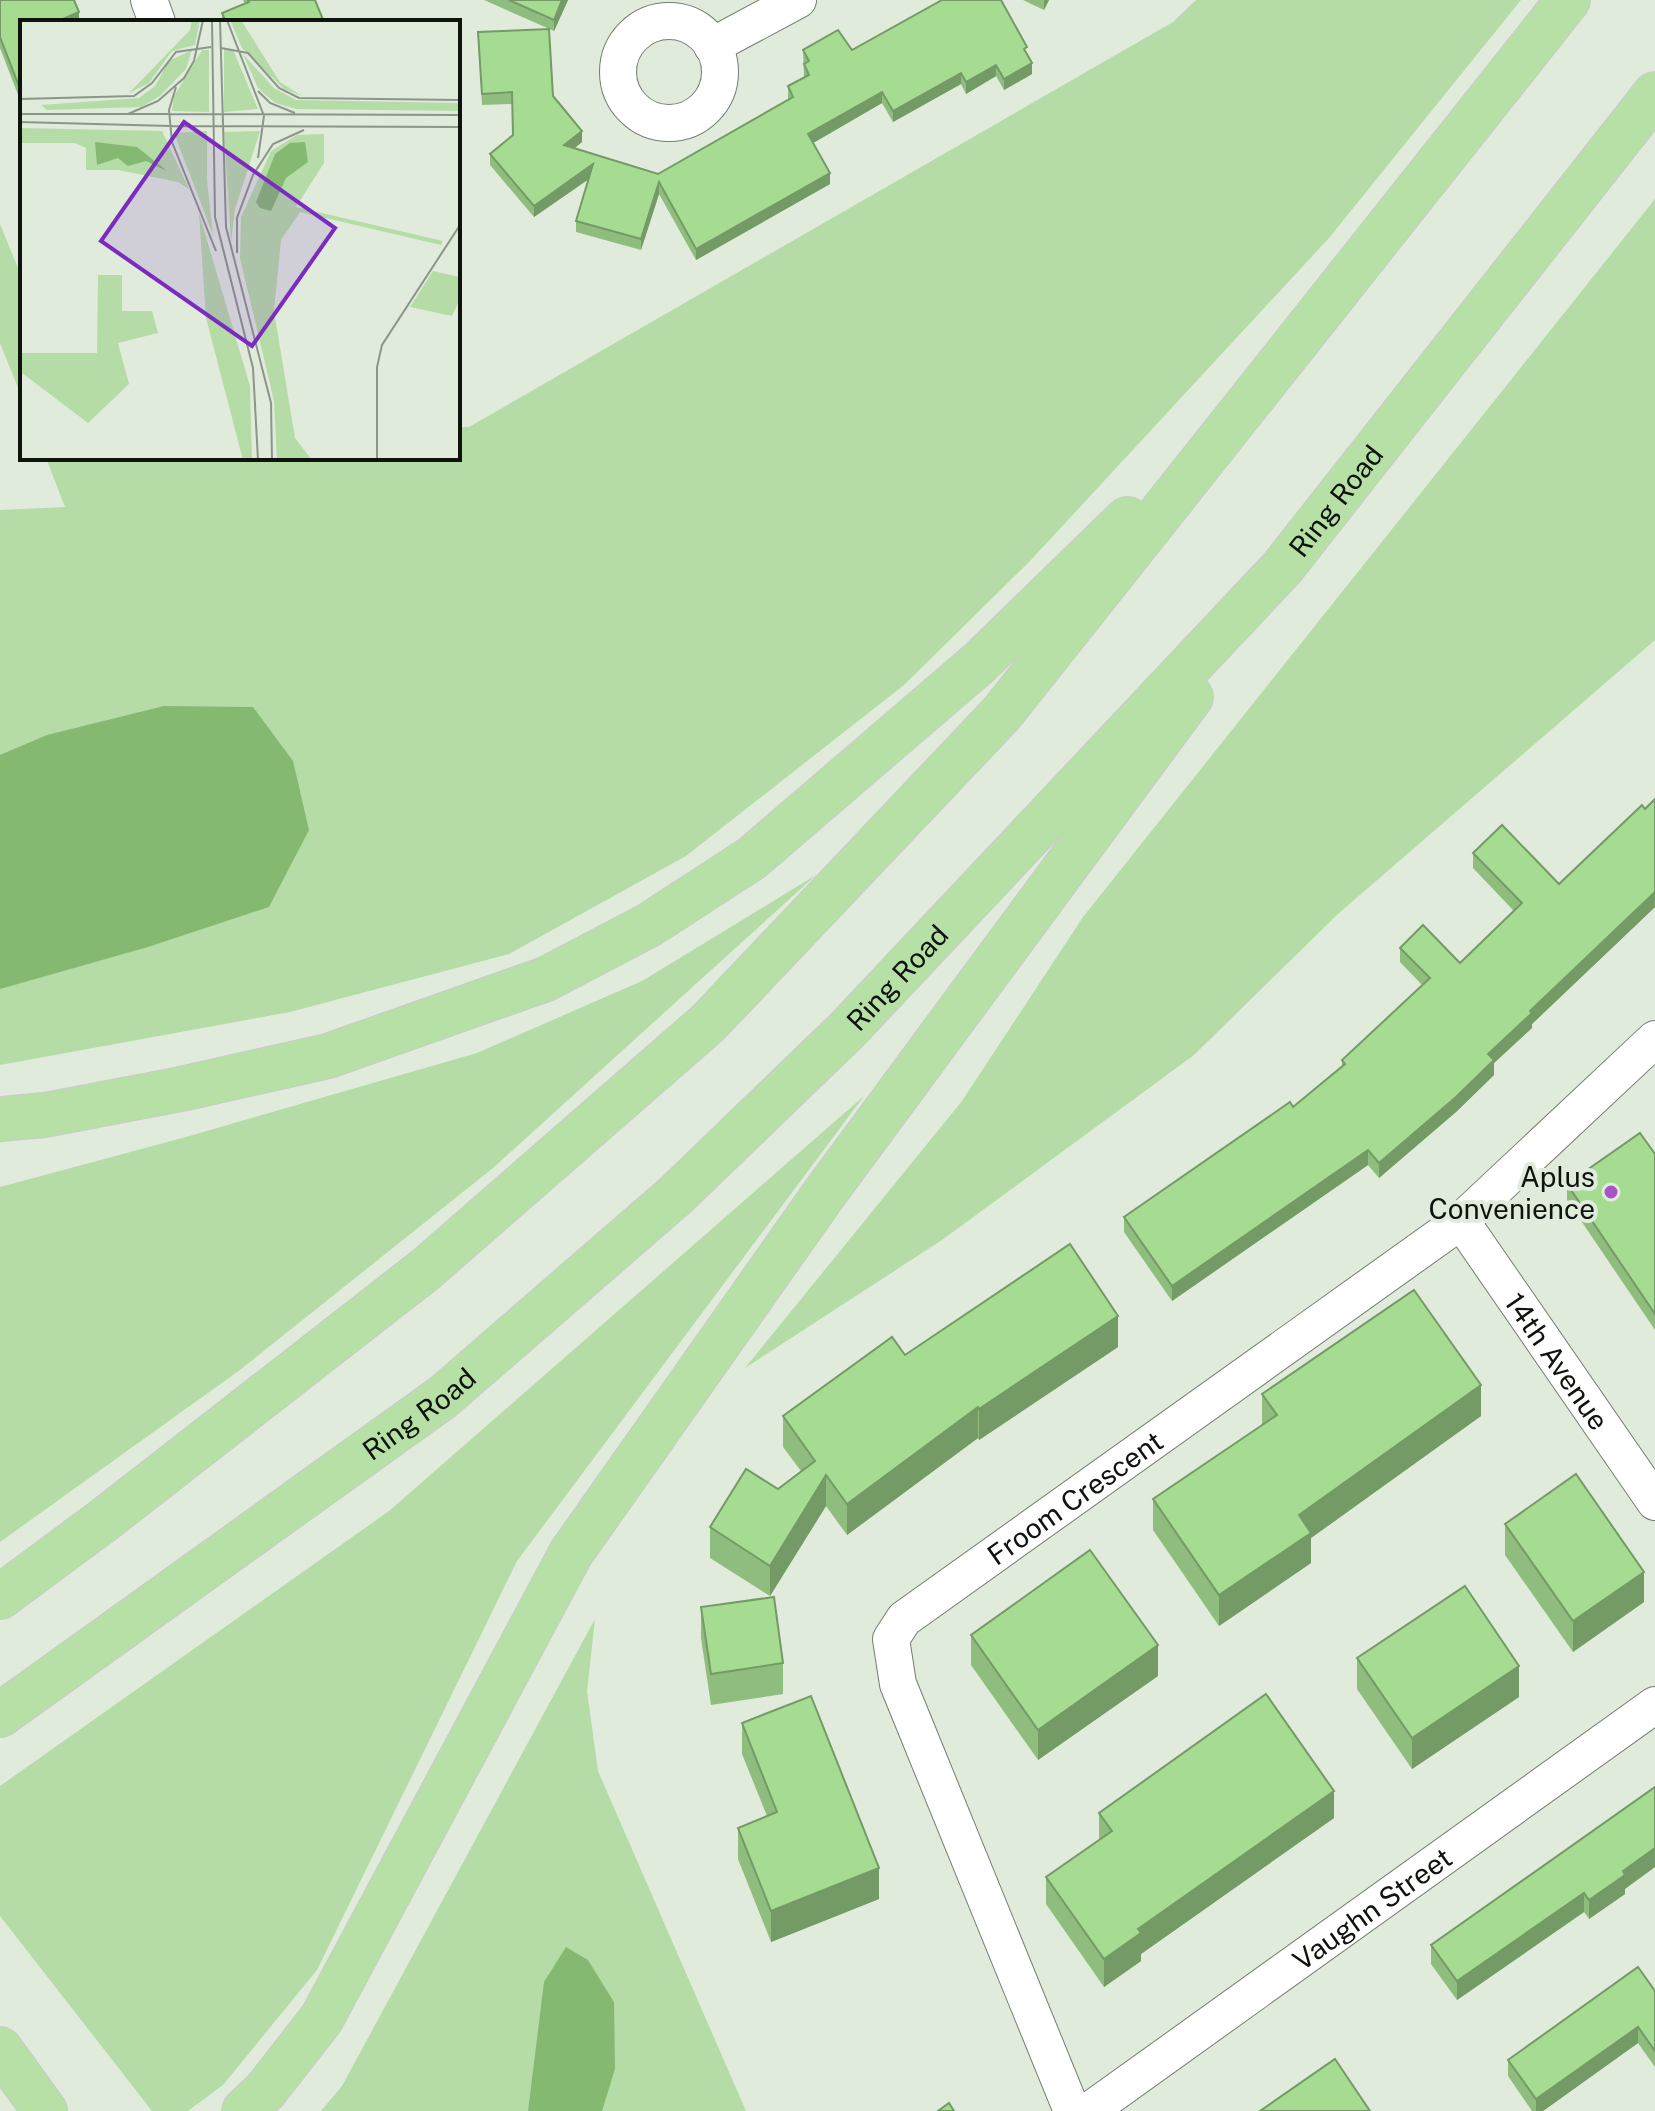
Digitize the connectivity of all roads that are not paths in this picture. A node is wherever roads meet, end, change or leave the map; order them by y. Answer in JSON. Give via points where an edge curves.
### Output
{"nodes":[{"id":1,"x":149,"y":0,"type":"edge"},
{"id":2,"x":798,"y":0,"type":"edge"},
{"id":3,"x":1568,"y":0,"type":"edge"},
{"id":4,"x":156,"y":20,"type":"edge"},
{"id":5,"x":712,"y":46,"type":"dead end"},
{"id":6,"x":1655,"y":94,"type":"edge"},
{"id":7,"x":1261,"y":389,"type":"junction"},
{"id":8,"x":1282,"y":568,"type":"junction"},
{"id":9,"x":1655,"y":1039,"type":"edge"},
{"id":10,"x":45,"y":1115,"type":"junction"},
{"id":11,"x":0,"y":1119,"type":"edge"},
{"id":12,"x":0,"y":1129,"type":"edge"},
{"id":13,"x":1461,"y":1221,"type":"junction"},
{"id":14,"x":1655,"y":1502,"type":"edge"},
{"id":15,"x":0,"y":1597,"type":"edge"},
{"id":16,"x":1655,"y":1705,"type":"edge"},
{"id":17,"x":0,"y":1715,"type":"edge"},
{"id":18,"x":0,"y":2049,"type":"edge"},
{"id":19,"x":45,"y":2111,"type":"edge"},
{"id":20,"x":244,"y":2111,"type":"edge"},
{"id":21,"x":1072,"y":2111,"type":"edge"},
{"id":22,"x":1089,"y":2111,"type":"edge"}],
"edges":[{"from":1,"to":4,"type":"street"},
{"from":2,"to":5,"type":"street"},
{"from":3,"to":7,"type":"highway"},
{"from":6,"to":8,"type":"highway","name":"Ring Road"},
{"from":7,"to":10,"type":"highway","via":[[979,663],[752,858],[649,925],[546,979],[328,1056]]},
{"from":7,"to":15,"type":"highway","via":[[1002,713],[708,1023],[426,1269]]},
{"from":8,"to":17,"type":"highway","name":"Ring Road","via":[[847,1030],[677,1194],[443,1397]]},
{"from":8,"to":20,"type":"highway","via":[[1170,728],[824,1194],[571,1553],[322,2018]]},
{"from":9,"to":13,"type":"street","name":"Froom Crescent"},
{"from":10,"to":11,"type":"highway"},
{"from":10,"to":12,"type":"highway"},
{"from":13,"to":14,"type":"street","name":"14th Avenue"},
{"from":13,"to":21,"type":"street","name":"Froom Crescent","via":[[904,1619],[891,1639],[898,1684]]},
{"from":16,"to":22,"type":"street","name":"Vaughn Street"},
{"from":18,"to":19,"type":"highway"}]}
